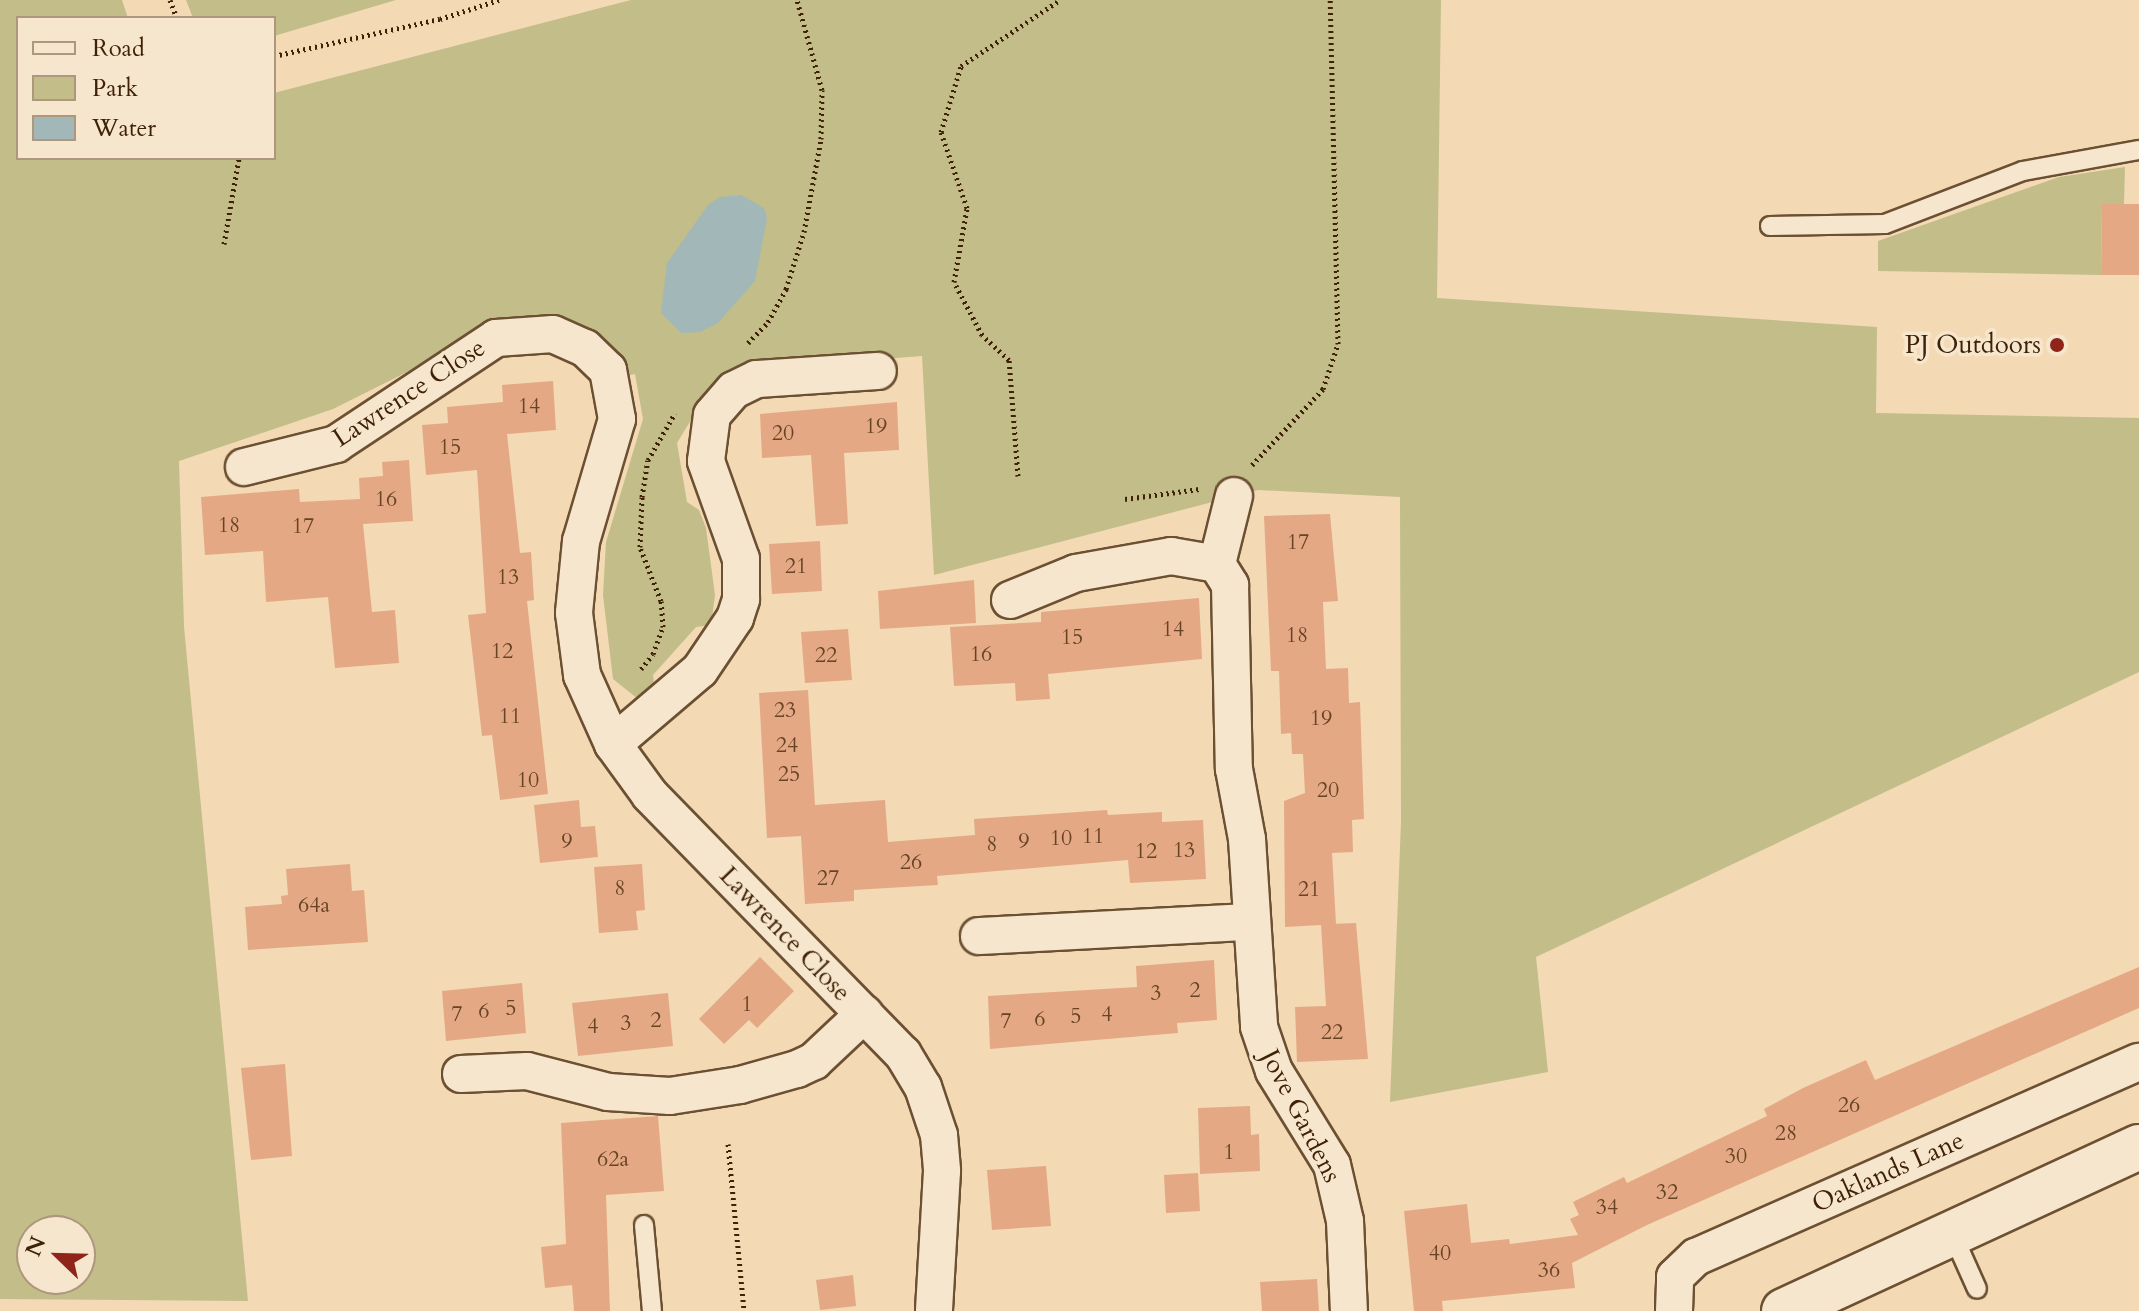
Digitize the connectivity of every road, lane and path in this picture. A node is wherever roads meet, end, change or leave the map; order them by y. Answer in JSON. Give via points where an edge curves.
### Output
{"nodes":[{"id":1,"x":499,"y":0,"type":"edge"},
{"id":2,"x":1060,"y":0,"type":"edge"},
{"id":3,"x":1330,"y":0,"type":"edge"},
{"id":4,"x":276,"y":56,"type":"edge"},
{"id":5,"x":2139,"y":150,"type":"edge"},
{"id":6,"x":239,"y":160,"type":"edge"},
{"id":7,"x":1770,"y":226,"type":"dead end"},
{"id":8,"x":224,"y":244,"type":"dead end"},
{"id":9,"x":878,"y":371,"type":"dead end"},
{"id":10,"x":244,"y":467,"type":"dead end"},
{"id":11,"x":1018,"y":476,"type":"dead end"},
{"id":12,"x":1236,"y":490,"type":"junction"},
{"id":13,"x":1125,"y":499,"type":"dead end"},
{"id":14,"x":1217,"y":564,"type":"junction"},
{"id":15,"x":1010,"y":600,"type":"dead end"},
{"id":16,"x":613,"y":744,"type":"junction"},
{"id":17,"x":1250,"y":922,"type":"junction"},
{"id":18,"x":979,"y":936,"type":"dead end"},
{"id":19,"x":864,"y":1014,"type":"junction"},
{"id":20,"x":2139,"y":1062,"type":"edge"},
{"id":21,"x":461,"y":1074,"type":"dead end"},
{"id":22,"x":728,"y":1144,"type":"dead end"},
{"id":23,"x":2139,"y":1147,"type":"edge"},
{"id":24,"x":644,"y":1225,"type":"dead end"},
{"id":25,"x":1952,"y":1233,"type":"junction"},
{"id":26,"x":1977,"y":1289,"type":"dead end"},
{"id":27,"x":652,"y":1311,"type":"edge"},
{"id":28,"x":744,"y":1311,"type":"edge"},
{"id":29,"x":934,"y":1311,"type":"edge"},
{"id":30,"x":1349,"y":1311,"type":"edge"},
{"id":31,"x":1674,"y":1311,"type":"edge"},
{"id":32,"x":1784,"y":1311,"type":"edge"}],
"edges":[{"from":1,"to":4,"type":"path","via":[[440,19]]},
{"from":2,"to":11,"type":"path","via":[[961,66],[941,132],[967,208],[954,282],[982,335],[1009,360]]},
{"from":3,"to":12,"type":"path","via":[[1338,344],[1323,389]]},
{"from":5,"to":7,"type":"lane","via":[[2023,171],[1885,224]]},
{"from":6,"to":8,"type":"path"},
{"from":9,"to":16,"type":"street","via":[[757,379],[722,401],[707,430],[706,461],[741,559],[738,609],[700,670]]},
{"from":10,"to":16,"type":"street","name":"Lawrence Close","via":[[336,444],[496,338],[553,334],[585,348],[608,370],[617,419],[581,541],[574,613],[582,675]]},
{"from":12,"to":13,"type":"path"},
{"from":12,"to":14,"type":"street"},
{"from":14,"to":15,"type":"street","via":[[1186,557],[1147,558],[1076,573]]},
{"from":14,"to":17,"type":"street","name":"Jove Gardens","via":[[1234,598],[1234,769],[1247,839]]},
{"from":16,"to":19,"type":"street","name":"Lawrence Close","via":[[650,795]]},
{"from":17,"to":18,"type":"street"},
{"from":17,"to":30,"type":"street","name":"Jove Gardens","via":[[1265,1050],[1324,1150],[1339,1188]]},
{"from":19,"to":21,"type":"street","name":"Lawrence Close","via":[[814,1061],[797,1069],[670,1096],[608,1092],[527,1071]]},
{"from":19,"to":29,"type":"street","name":"Lawrence Close","via":[[903,1054],[923,1087],[939,1135],[942,1213]]},
{"from":20,"to":31,"type":"street","name":"Oaklands Lane","via":[[1696,1257],[1675,1277]]},
{"from":22,"to":28,"type":"path"},
{"from":23,"to":25,"type":"street"},
{"from":24,"to":27,"type":"lane"},
{"from":25,"to":26,"type":"lane"},
{"from":25,"to":32,"type":"street"}]}
